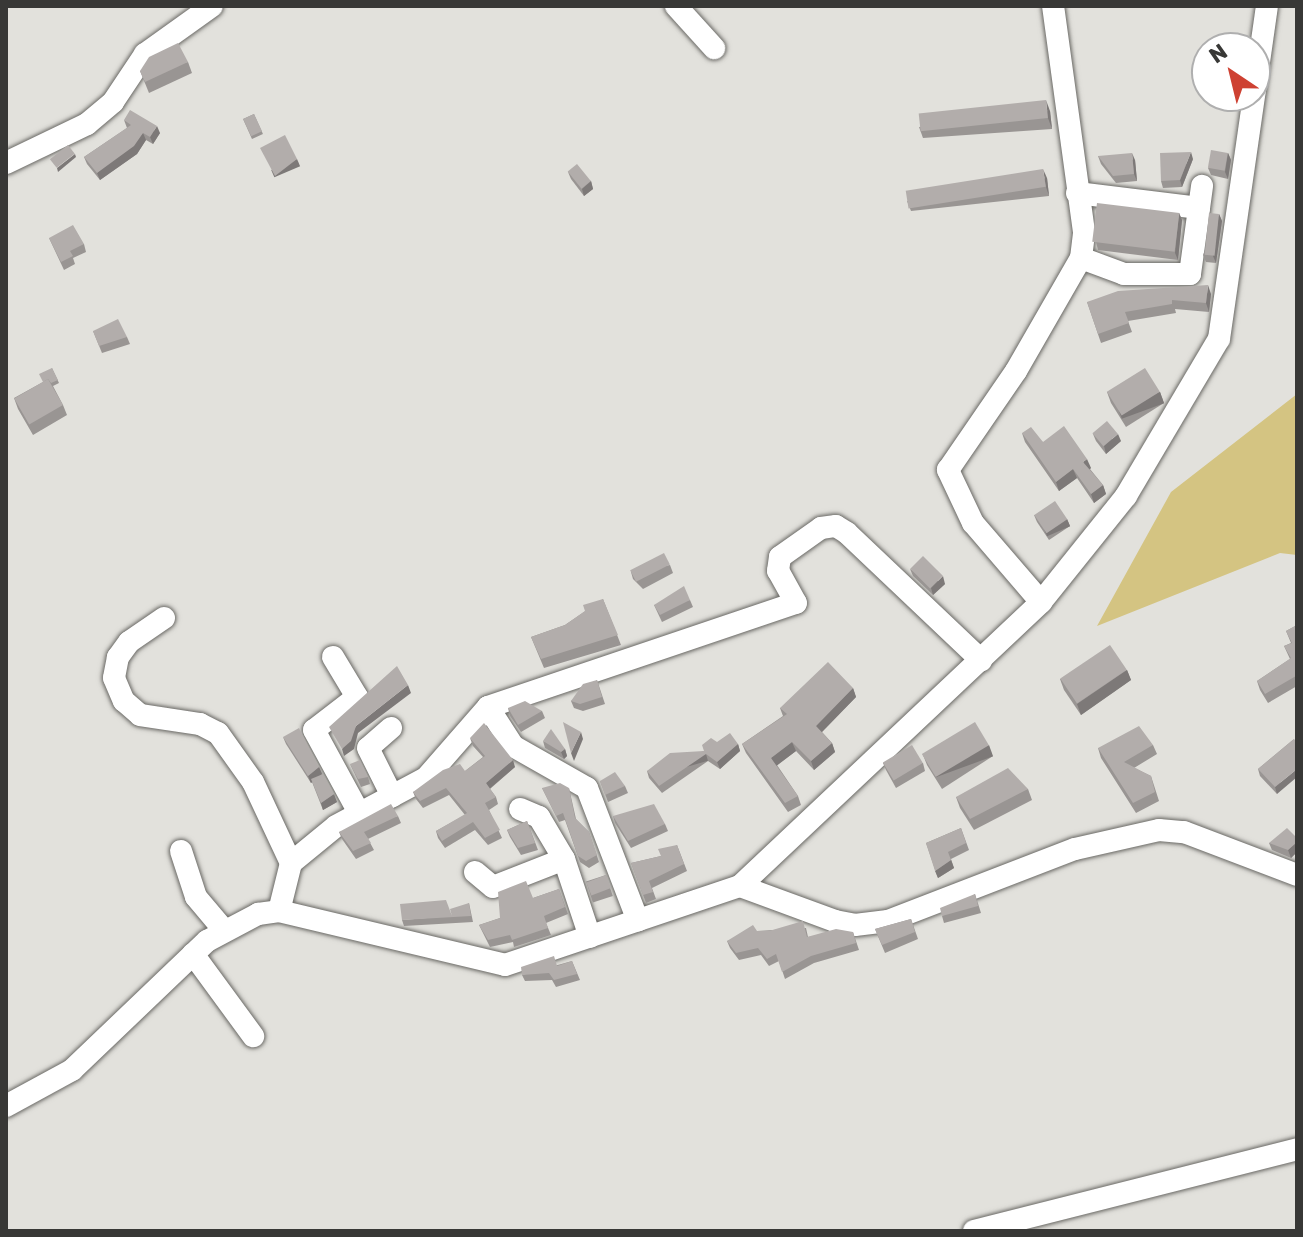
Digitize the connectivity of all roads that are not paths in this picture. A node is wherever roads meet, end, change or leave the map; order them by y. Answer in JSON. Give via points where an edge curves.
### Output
{"nodes":[{"id":1,"x":212,"y":6,"type":"edge"},
{"id":2,"x":676,"y":6,"type":"edge"},
{"id":3,"x":1053,"y":6,"type":"edge"},
{"id":4,"x":1267,"y":6,"type":"edge"},
{"id":5,"x":1263,"y":32,"type":"edge"},
{"id":6,"x":714,"y":48,"type":"dead end"},
{"id":7,"x":1252,"y":112,"type":"edge"},
{"id":8,"x":6,"y":163,"type":"edge"},
{"id":9,"x":1077,"y":193,"type":"junction"},
{"id":10,"x":1081,"y":258,"type":"junction"},
{"id":11,"x":1041,"y":602,"type":"junction"},
{"id":12,"x":164,"y":618,"type":"dead end"},
{"id":13,"x":333,"y":657,"type":"dead end"},
{"id":14,"x":981,"y":660,"type":"junction"},
{"id":15,"x":488,"y":707,"type":"junction"},
{"id":16,"x":391,"y":728,"type":"dead end"},
{"id":17,"x":392,"y":796,"type":"junction"},
{"id":18,"x":520,"y":809,"type":"dead end"},
{"id":19,"x":359,"y":813,"type":"junction"},
{"id":20,"x":181,"y":851,"type":"dead end"},
{"id":21,"x":564,"y":859,"type":"junction"},
{"id":22,"x":291,"y":863,"type":"junction"},
{"id":23,"x":475,"y":872,"type":"dead end"},
{"id":24,"x":1297,"y":875,"type":"edge"},
{"id":25,"x":740,"y":886,"type":"junction"},
{"id":26,"x":279,"y":911,"type":"junction"},
{"id":27,"x":638,"y":921,"type":"junction"},
{"id":28,"x":223,"y":929,"type":"junction"},
{"id":29,"x":590,"y":937,"type":"junction"},
{"id":30,"x":193,"y":954,"type":"junction"},
{"id":31,"x":253,"y":1036,"type":"dead end"},
{"id":32,"x":6,"y":1106,"type":"edge"},
{"id":33,"x":1297,"y":1149,"type":"edge"},
{"id":34,"x":974,"y":1231,"type":"edge"}],
"edges":[{"from":1,"to":8,"type":"street","via":[[145,54],[113,102],[87,124]]},
{"from":2,"to":6,"type":"street"},
{"from":3,"to":9,"type":"street"},
{"from":4,"to":5,"type":"street"},
{"from":7,"to":11,"type":"street","via":[[1219,339],[1126,496]]},
{"from":9,"to":10,"type":"street"},
{"from":9,"to":10,"type":"street","via":[[1200,197],[1190,274],[1124,274]]},
{"from":10,"to":11,"type":"street","via":[[1016,371],[948,470],[973,523]]},
{"from":11,"to":14,"type":"street"},
{"from":12,"to":22,"type":"street","via":[[129,642],[118,657],[114,678],[124,701],[140,715],[200,724],[218,733],[253,782]]},
{"from":13,"to":19,"type":"street","via":[[357,697],[314,730]]},
{"from":14,"to":15,"type":"street","via":[[886,566],[836,526],[821,528],[780,557],[778,571],[796,603]]},
{"from":14,"to":25,"type":"street"},
{"from":15,"to":17,"type":"street","via":[[426,778]]},
{"from":15,"to":27,"type":"street","via":[[513,746],[587,788]]},
{"from":16,"to":17,"type":"street","via":[[368,748]]},
{"from":17,"to":19,"type":"street"},
{"from":18,"to":21,"type":"street","via":[[539,817]]},
{"from":19,"to":22,"type":"street"},
{"from":20,"to":28,"type":"street","via":[[196,897]]},
{"from":21,"to":23,"type":"street","via":[[493,887]]},
{"from":21,"to":29,"type":"street"},
{"from":22,"to":26,"type":"street"},
{"from":24,"to":25,"type":"street","via":[[1184,832],[1159,830],[1075,849],[888,921],[835,921]]},
{"from":25,"to":27,"type":"street"},
{"from":26,"to":28,"type":"street"},
{"from":26,"to":29,"type":"street","via":[[505,965]]},
{"from":27,"to":29,"type":"street"},
{"from":28,"to":30,"type":"street"},
{"from":30,"to":31,"type":"street"},
{"from":30,"to":32,"type":"street","via":[[72,1070]]},
{"from":33,"to":34,"type":"street"}]}
